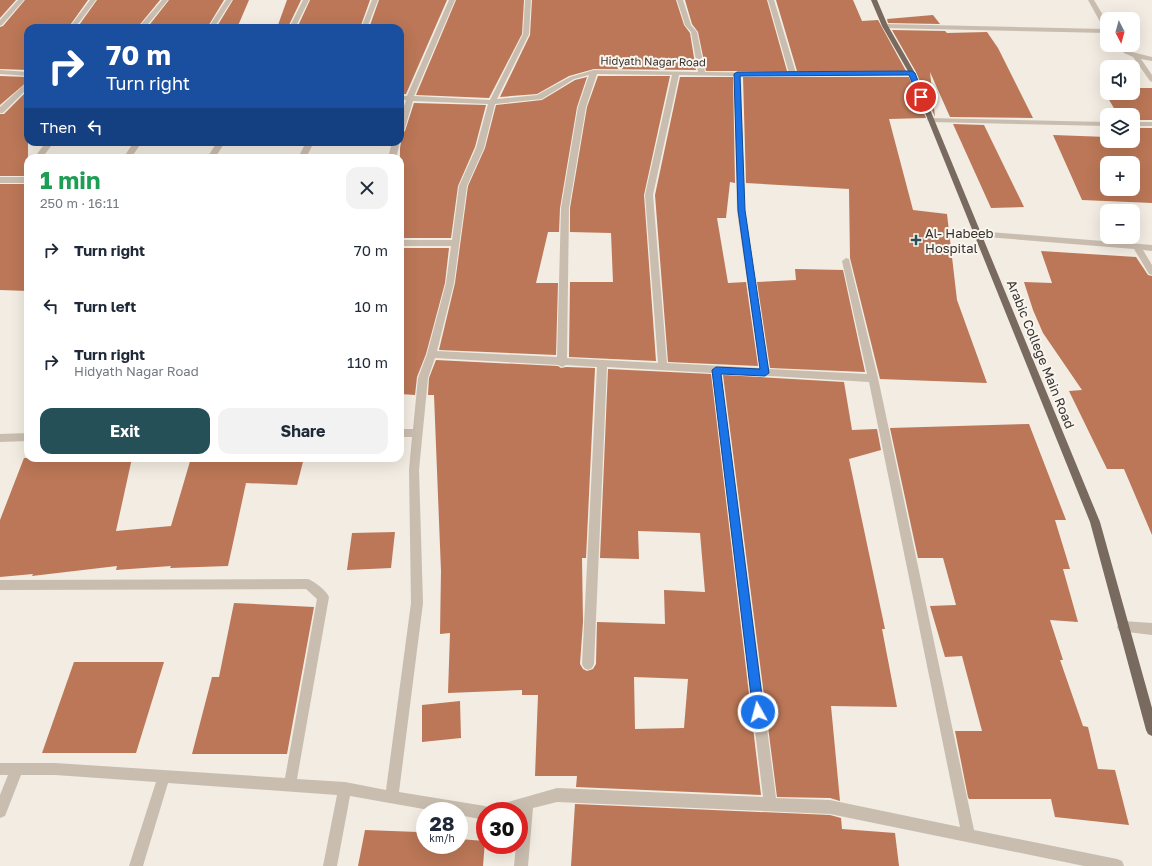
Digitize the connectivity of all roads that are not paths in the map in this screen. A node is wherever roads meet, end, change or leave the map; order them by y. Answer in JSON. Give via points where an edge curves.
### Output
{"nodes":[{"id":1,"x":21,"y":0,"type":"edge"},
{"id":2,"x":93,"y":0,"type":"edge"},
{"id":3,"x":165,"y":0,"type":"edge"},
{"id":4,"x":229,"y":0,"type":"edge"},
{"id":5,"x":306,"y":0,"type":"edge"},
{"id":6,"x":376,"y":0,"type":"edge"},
{"id":7,"x":452,"y":0,"type":"edge"},
{"id":8,"x":528,"y":0,"type":"edge"},
{"id":9,"x":680,"y":0,"type":"edge"},
{"id":10,"x":771,"y":0,"type":"edge"},
{"id":11,"x":874,"y":0,"type":"edge"},
{"id":12,"x":1091,"y":0,"type":"edge"},
{"id":13,"x":1100,"y":16,"type":"edge"},
{"id":14,"x":0,"y":24,"type":"edge"},
{"id":15,"x":75,"y":24,"type":"edge"},
{"id":16,"x":144,"y":24,"type":"edge"},
{"id":17,"x":214,"y":24,"type":"edge"},
{"id":18,"x":294,"y":24,"type":"edge"},
{"id":19,"x":366,"y":24,"type":"edge"},
{"id":20,"x":885,"y":26,"type":"junction"},
{"id":21,"x":1100,"y":29,"type":"edge"},
{"id":22,"x":1127,"y":52,"type":"edge"},
{"id":23,"x":1136,"y":57,"type":"junction"},
{"id":24,"x":1152,"y":59,"type":"edge"},
{"id":25,"x":0,"y":72,"type":"edge"},
{"id":26,"x":594,"y":72,"type":"junction"},
{"id":27,"x":676,"y":73,"type":"junction"},
{"id":28,"x":702,"y":73,"type":"junction"},
{"id":29,"x":912,"y":73,"type":"junction"},
{"id":30,"x":24,"y":74,"type":"edge"},
{"id":31,"x":737,"y":74,"type":"junction"},
{"id":32,"x":793,"y":75,"type":"junction"},
{"id":33,"x":1152,"y":80,"type":"edge"},
{"id":34,"x":24,"y":88,"type":"edge"},
{"id":35,"x":404,"y":98,"type":"edge"},
{"id":36,"x":410,"y":98,"type":"junction"},
{"id":37,"x":492,"y":102,"type":"junction"},
{"id":38,"x":0,"y":111,"type":"edge"},
{"id":39,"x":404,"y":118,"type":"edge"},
{"id":40,"x":931,"y":120,"type":"junction"},
{"id":41,"x":1100,"y":124,"type":"edge"},
{"id":42,"x":1140,"y":124,"type":"edge"},
{"id":43,"x":1152,"y":124,"type":"edge"},
{"id":44,"x":0,"y":180,"type":"edge"},
{"id":45,"x":24,"y":180,"type":"edge"},
{"id":46,"x":977,"y":234,"type":"junction"},
{"id":47,"x":404,"y":243,"type":"edge"},
{"id":48,"x":455,"y":243,"type":"junction"},
{"id":49,"x":1137,"y":248,"type":"junction"},
{"id":50,"x":1152,"y":248,"type":"edge"},
{"id":51,"x":846,"y":261,"type":"dead end"},
{"id":52,"x":1152,"y":272,"type":"edge"},
{"id":53,"x":432,"y":354,"type":"junction"},
{"id":54,"x":562,"y":362,"type":"junction"},
{"id":55,"x":602,"y":364,"type":"junction"},
{"id":56,"x":663,"y":368,"type":"junction"},
{"id":57,"x":716,"y":370,"type":"junction"},
{"id":58,"x":765,"y":373,"type":"junction"},
{"id":59,"x":873,"y":378,"type":"junction"},
{"id":60,"x":404,"y":433,"type":"edge"},
{"id":61,"x":418,"y":433,"type":"junction"},
{"id":62,"x":24,"y":437,"type":"edge"},
{"id":63,"x":0,"y":438,"type":"edge"},
{"id":64,"x":0,"y":585,"type":"edge"},
{"id":65,"x":1124,"y":627,"type":"junction"},
{"id":66,"x":1152,"y":629,"type":"edge"},
{"id":67,"x":588,"y":664,"type":"dead end"},
{"id":68,"x":1152,"y":730,"type":"edge"},
{"id":69,"x":0,"y":769,"type":"edge"},
{"id":70,"x":17,"y":769,"type":"junction"},
{"id":71,"x":164,"y":776,"type":"junction"},
{"id":72,"x":290,"y":785,"type":"junction"},
{"id":73,"x":345,"y":789,"type":"junction"},
{"id":74,"x":392,"y":797,"type":"junction"},
{"id":75,"x":528,"y":803,"type":"edge"},
{"id":76,"x":770,"y":805,"type":"junction"},
{"id":77,"x":0,"y":811,"type":"edge"},
{"id":78,"x":476,"y":811,"type":"edge"},
{"id":79,"x":969,"y":836,"type":"junction"},
{"id":80,"x":522,"y":854,"type":"edge"},
{"id":81,"x":136,"y":866,"type":"edge"},
{"id":82,"x":330,"y":866,"type":"edge"},
{"id":83,"x":521,"y":866,"type":"edge"},
{"id":84,"x":1117,"y":866,"type":"edge"}],
"edges":[{"from":1,"to":14,"type":"street"},
{"from":2,"to":15,"type":"street"},
{"from":3,"to":16,"type":"street"},
{"from":4,"to":17,"type":"street"},
{"from":5,"to":18,"type":"street"},
{"from":6,"to":19,"type":"street"},
{"from":7,"to":36,"type":"street"},
{"from":8,"to":37,"type":"street","via":[[526,34]]},
{"from":9,"to":28,"type":"street","via":[[688,25],[694,32]]},
{"from":10,"to":32,"type":"street"},
{"from":11,"to":20,"type":"main road","name":"Arabic College Main Road"},
{"from":12,"to":13,"type":"street"},
{"from":20,"to":21,"type":"street"},
{"from":20,"to":29,"type":"main road","name":"Arabic College Main Road"},
{"from":22,"to":23,"type":"street"},
{"from":23,"to":24,"type":"street"},
{"from":23,"to":33,"type":"street"},
{"from":25,"to":30,"type":"street"},
{"from":26,"to":27,"type":"street","name":"Hidyath Nagar Road"},
{"from":26,"to":37,"type":"street","name":"Hidyath Nagar Road","via":[[572,78],[539,97]]},
{"from":26,"to":54,"type":"street","via":[[582,107],[565,208]]},
{"from":27,"to":28,"type":"street","name":"Hidyath Nagar Road"},
{"from":27,"to":56,"type":"street","via":[[649,195]]},
{"from":28,"to":31,"type":"street","name":"Hidyath Nagar Road"},
{"from":29,"to":32,"type":"street","name":"Hidyath Nagar Road"},
{"from":29,"to":40,"type":"main road","name":"Arabic College Main Road"},
{"from":31,"to":32,"type":"street","name":"Hidyath Nagar Road"},
{"from":31,"to":58,"type":"street","via":[[741,210]]},
{"from":34,"to":38,"type":"street"},
{"from":35,"to":36,"type":"street","name":"Hidyath Nagar Road"},
{"from":36,"to":37,"type":"street","name":"Hidyath Nagar Road"},
{"from":36,"to":39,"type":"street"},
{"from":37,"to":48,"type":"street","via":[[480,148],[463,186]]},
{"from":40,"to":41,"type":"street"},
{"from":40,"to":46,"type":"main road","name":"Arabic College Main Road"},
{"from":42,"to":43,"type":"street"},
{"from":44,"to":45,"type":"street"},
{"from":46,"to":49,"type":"street"},
{"from":46,"to":65,"type":"main road","name":"Arabic College Main Road","via":[[1095,522]]},
{"from":47,"to":48,"type":"street"},
{"from":48,"to":53,"type":"street","via":[[450,283]]},
{"from":49,"to":50,"type":"street"},
{"from":49,"to":52,"type":"street"},
{"from":51,"to":59,"type":"street"},
{"from":53,"to":54,"type":"street"},
{"from":53,"to":61,"type":"street","via":[[423,378]]},
{"from":54,"to":55,"type":"street"},
{"from":55,"to":56,"type":"street"},
{"from":55,"to":67,"type":"street"},
{"from":56,"to":57,"type":"street"},
{"from":57,"to":58,"type":"street"},
{"from":57,"to":76,"type":"street"},
{"from":58,"to":59,"type":"street"},
{"from":59,"to":79,"type":"street"},
{"from":60,"to":61,"type":"street"},
{"from":61,"to":74,"type":"street","via":[[414,470],[417,603]]},
{"from":62,"to":63,"type":"street"},
{"from":64,"to":72,"type":"street","via":[[308,584],[323,597]]},
{"from":65,"to":66,"type":"street"},
{"from":65,"to":68,"type":"main road","name":"Arabic College Main Road"},
{"from":69,"to":70,"type":"street"},
{"from":70,"to":71,"type":"street"},
{"from":70,"to":77,"type":"street"},
{"from":71,"to":72,"type":"street"},
{"from":71,"to":81,"type":"street"},
{"from":72,"to":73,"type":"street"},
{"from":73,"to":74,"type":"street"},
{"from":73,"to":82,"type":"street"},
{"from":74,"to":78,"type":"street"},
{"from":75,"to":76,"type":"street","via":[[557,795]]},
{"from":76,"to":79,"type":"street","via":[[830,807]]},
{"from":79,"to":84,"type":"street"},
{"from":80,"to":83,"type":"street"}]}
